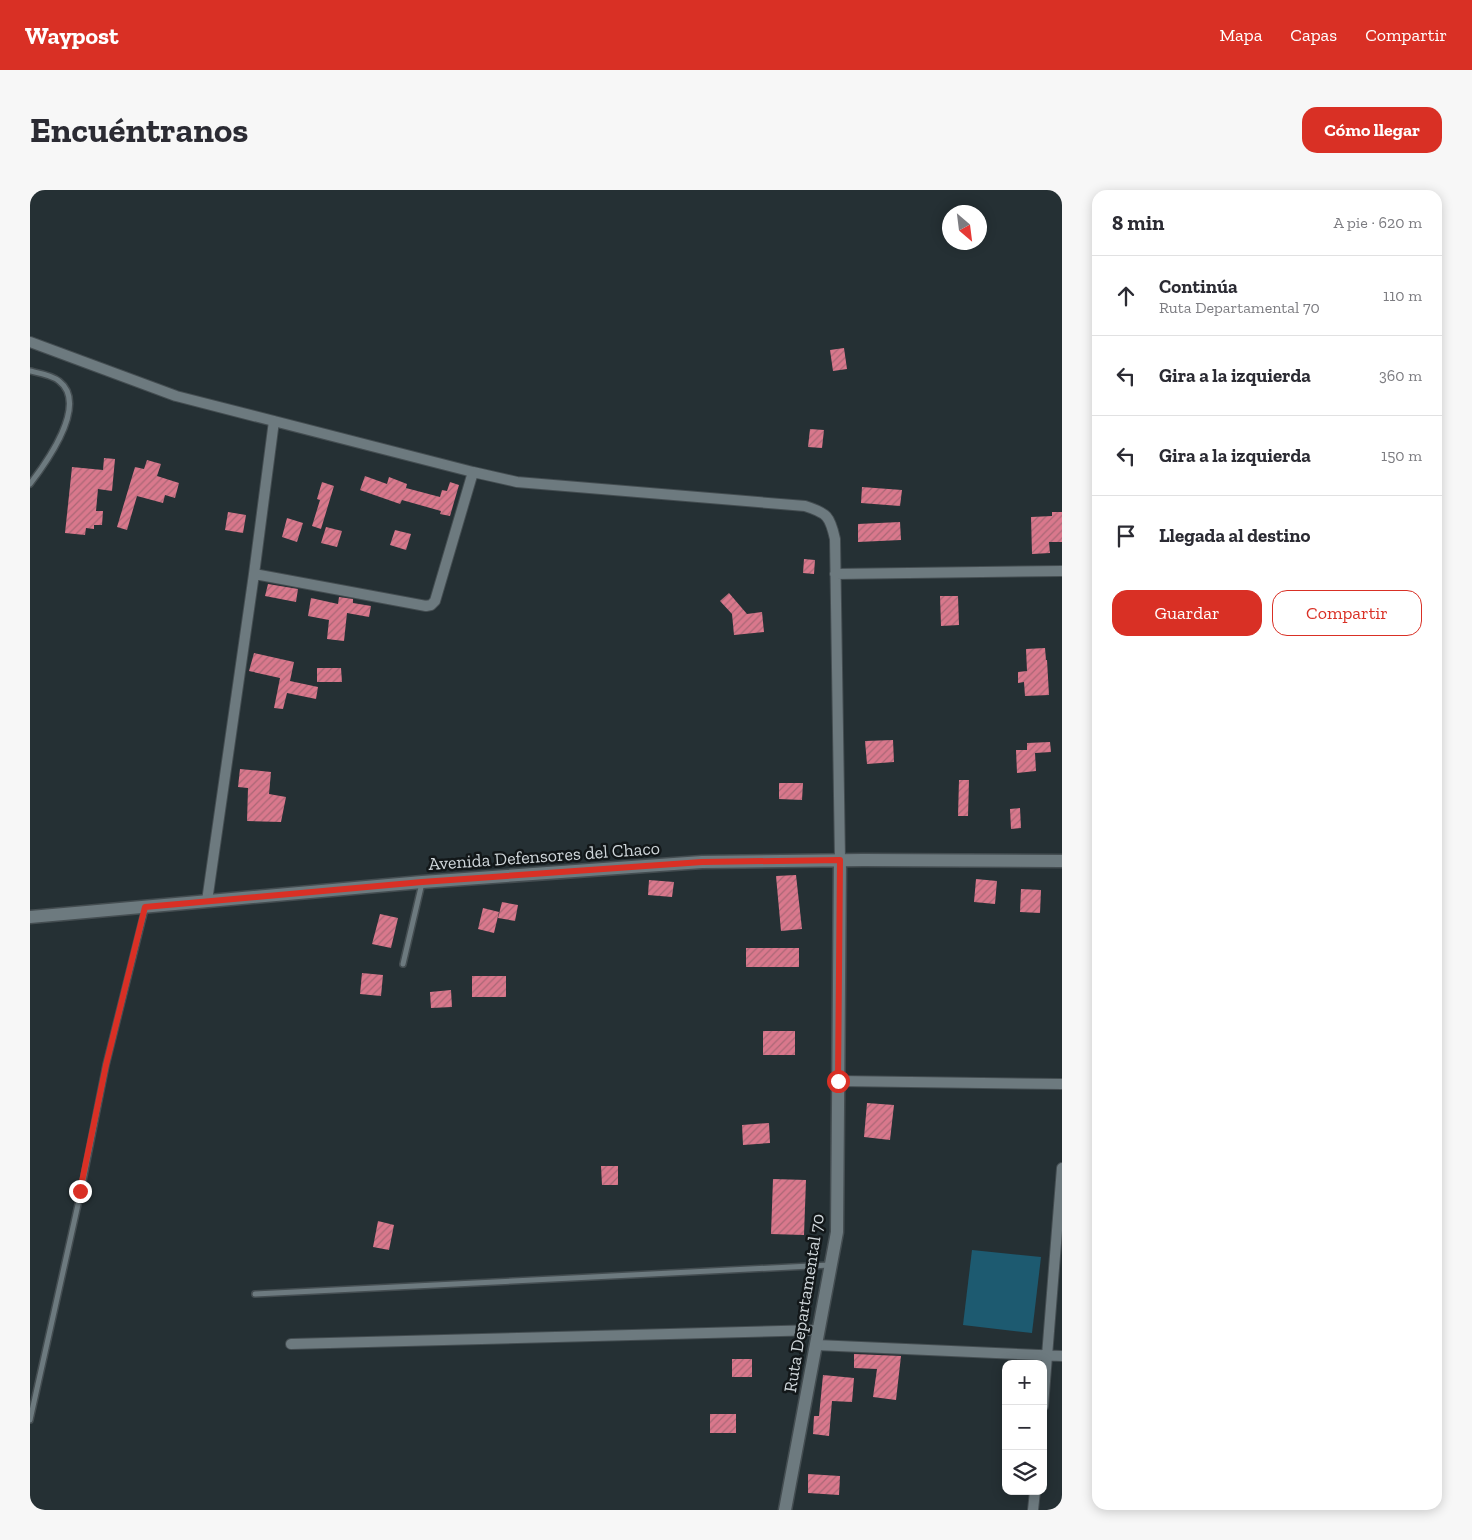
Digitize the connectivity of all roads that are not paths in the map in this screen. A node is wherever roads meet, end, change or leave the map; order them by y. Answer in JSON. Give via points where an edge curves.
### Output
{"nodes":[{"id":1,"x":30,"y":342,"type":"edge"},
{"id":2,"x":30,"y":370,"type":"edge"},
{"id":3,"x":274,"y":421,"type":"junction"},
{"id":4,"x":473,"y":472,"type":"junction"},
{"id":5,"x":30,"y":484,"type":"edge"},
{"id":6,"x":1062,"y":571,"type":"edge"},
{"id":7,"x":254,"y":574,"type":"junction"},
{"id":8,"x":835,"y":574,"type":"junction"},
{"id":9,"x":840,"y":860,"type":"junction"},
{"id":10,"x":1062,"y":861,"type":"edge"},
{"id":11,"x":422,"y":882,"type":"junction"},
{"id":12,"x":207,"y":901,"type":"junction"},
{"id":13,"x":145,"y":907,"type":"junction"},
{"id":14,"x":30,"y":917,"type":"edge"},
{"id":15,"x":403,"y":964,"type":"dead end"},
{"id":16,"x":838,"y":1081,"type":"junction"},
{"id":17,"x":1062,"y":1084,"type":"edge"},
{"id":18,"x":1062,"y":1168,"type":"edge"},
{"id":19,"x":831,"y":1265,"type":"junction"},
{"id":20,"x":255,"y":1294,"type":"dead end"},
{"id":21,"x":819,"y":1330,"type":"junction"},
{"id":22,"x":291,"y":1344,"type":"dead end"},
{"id":23,"x":816,"y":1345,"type":"junction"},
{"id":24,"x":1048,"y":1355,"type":"junction"},
{"id":25,"x":1062,"y":1356,"type":"edge"},
{"id":26,"x":1043,"y":1405,"type":"edge"},
{"id":27,"x":30,"y":1420,"type":"edge"},
{"id":28,"x":1035,"y":1495,"type":"edge"},
{"id":29,"x":785,"y":1510,"type":"edge"},
{"id":30,"x":1033,"y":1510,"type":"edge"}],
"edges":[{"from":1,"to":3,"type":"street","via":[[176,396]]},
{"from":2,"to":5,"type":"lane","via":[[59,381],[68,392],[70,402],[67,424],[43,468]]},
{"from":3,"to":4,"type":"street"},
{"from":3,"to":7,"type":"street"},
{"from":4,"to":7,"type":"street","via":[[435,601],[431,605]]},
{"from":4,"to":8,"type":"street","via":[[517,482],[805,506],[820,511],[832,522]]},
{"from":6,"to":8,"type":"street"},
{"from":7,"to":12,"type":"street"},
{"from":8,"to":9,"type":"street"},
{"from":9,"to":10,"type":"main road","name":"Avenida Defensores del Chaco"},
{"from":9,"to":11,"type":"main road","name":"Avenida Defensores del Chaco","via":[[702,862]]},
{"from":9,"to":16,"type":"main road","name":"Ruta Departamental 70"},
{"from":11,"to":12,"type":"main road","name":"Avenida Defensores del Chaco"},
{"from":11,"to":15,"type":"lane"},
{"from":12,"to":13,"type":"main road","name":"Avenida Defensores del Chaco"},
{"from":13,"to":14,"type":"main road","name":"Avenida Defensores del Chaco"},
{"from":13,"to":27,"type":"lane","via":[[106,1065]]},
{"from":16,"to":17,"type":"street"},
{"from":16,"to":19,"type":"main road","name":"Ruta Departamental 70","via":[[837,1232]]},
{"from":18,"to":24,"type":"street"},
{"from":19,"to":20,"type":"lane"},
{"from":19,"to":21,"type":"main road","name":"Ruta Departamental 70"},
{"from":21,"to":22,"type":"street"},
{"from":21,"to":23,"type":"main road","name":"Ruta Departamental 70"},
{"from":23,"to":24,"type":"street"},
{"from":23,"to":29,"type":"main road","name":"Ruta Departamental 70"},
{"from":24,"to":25,"type":"street"},
{"from":24,"to":26,"type":"street"},
{"from":28,"to":30,"type":"street"}]}
